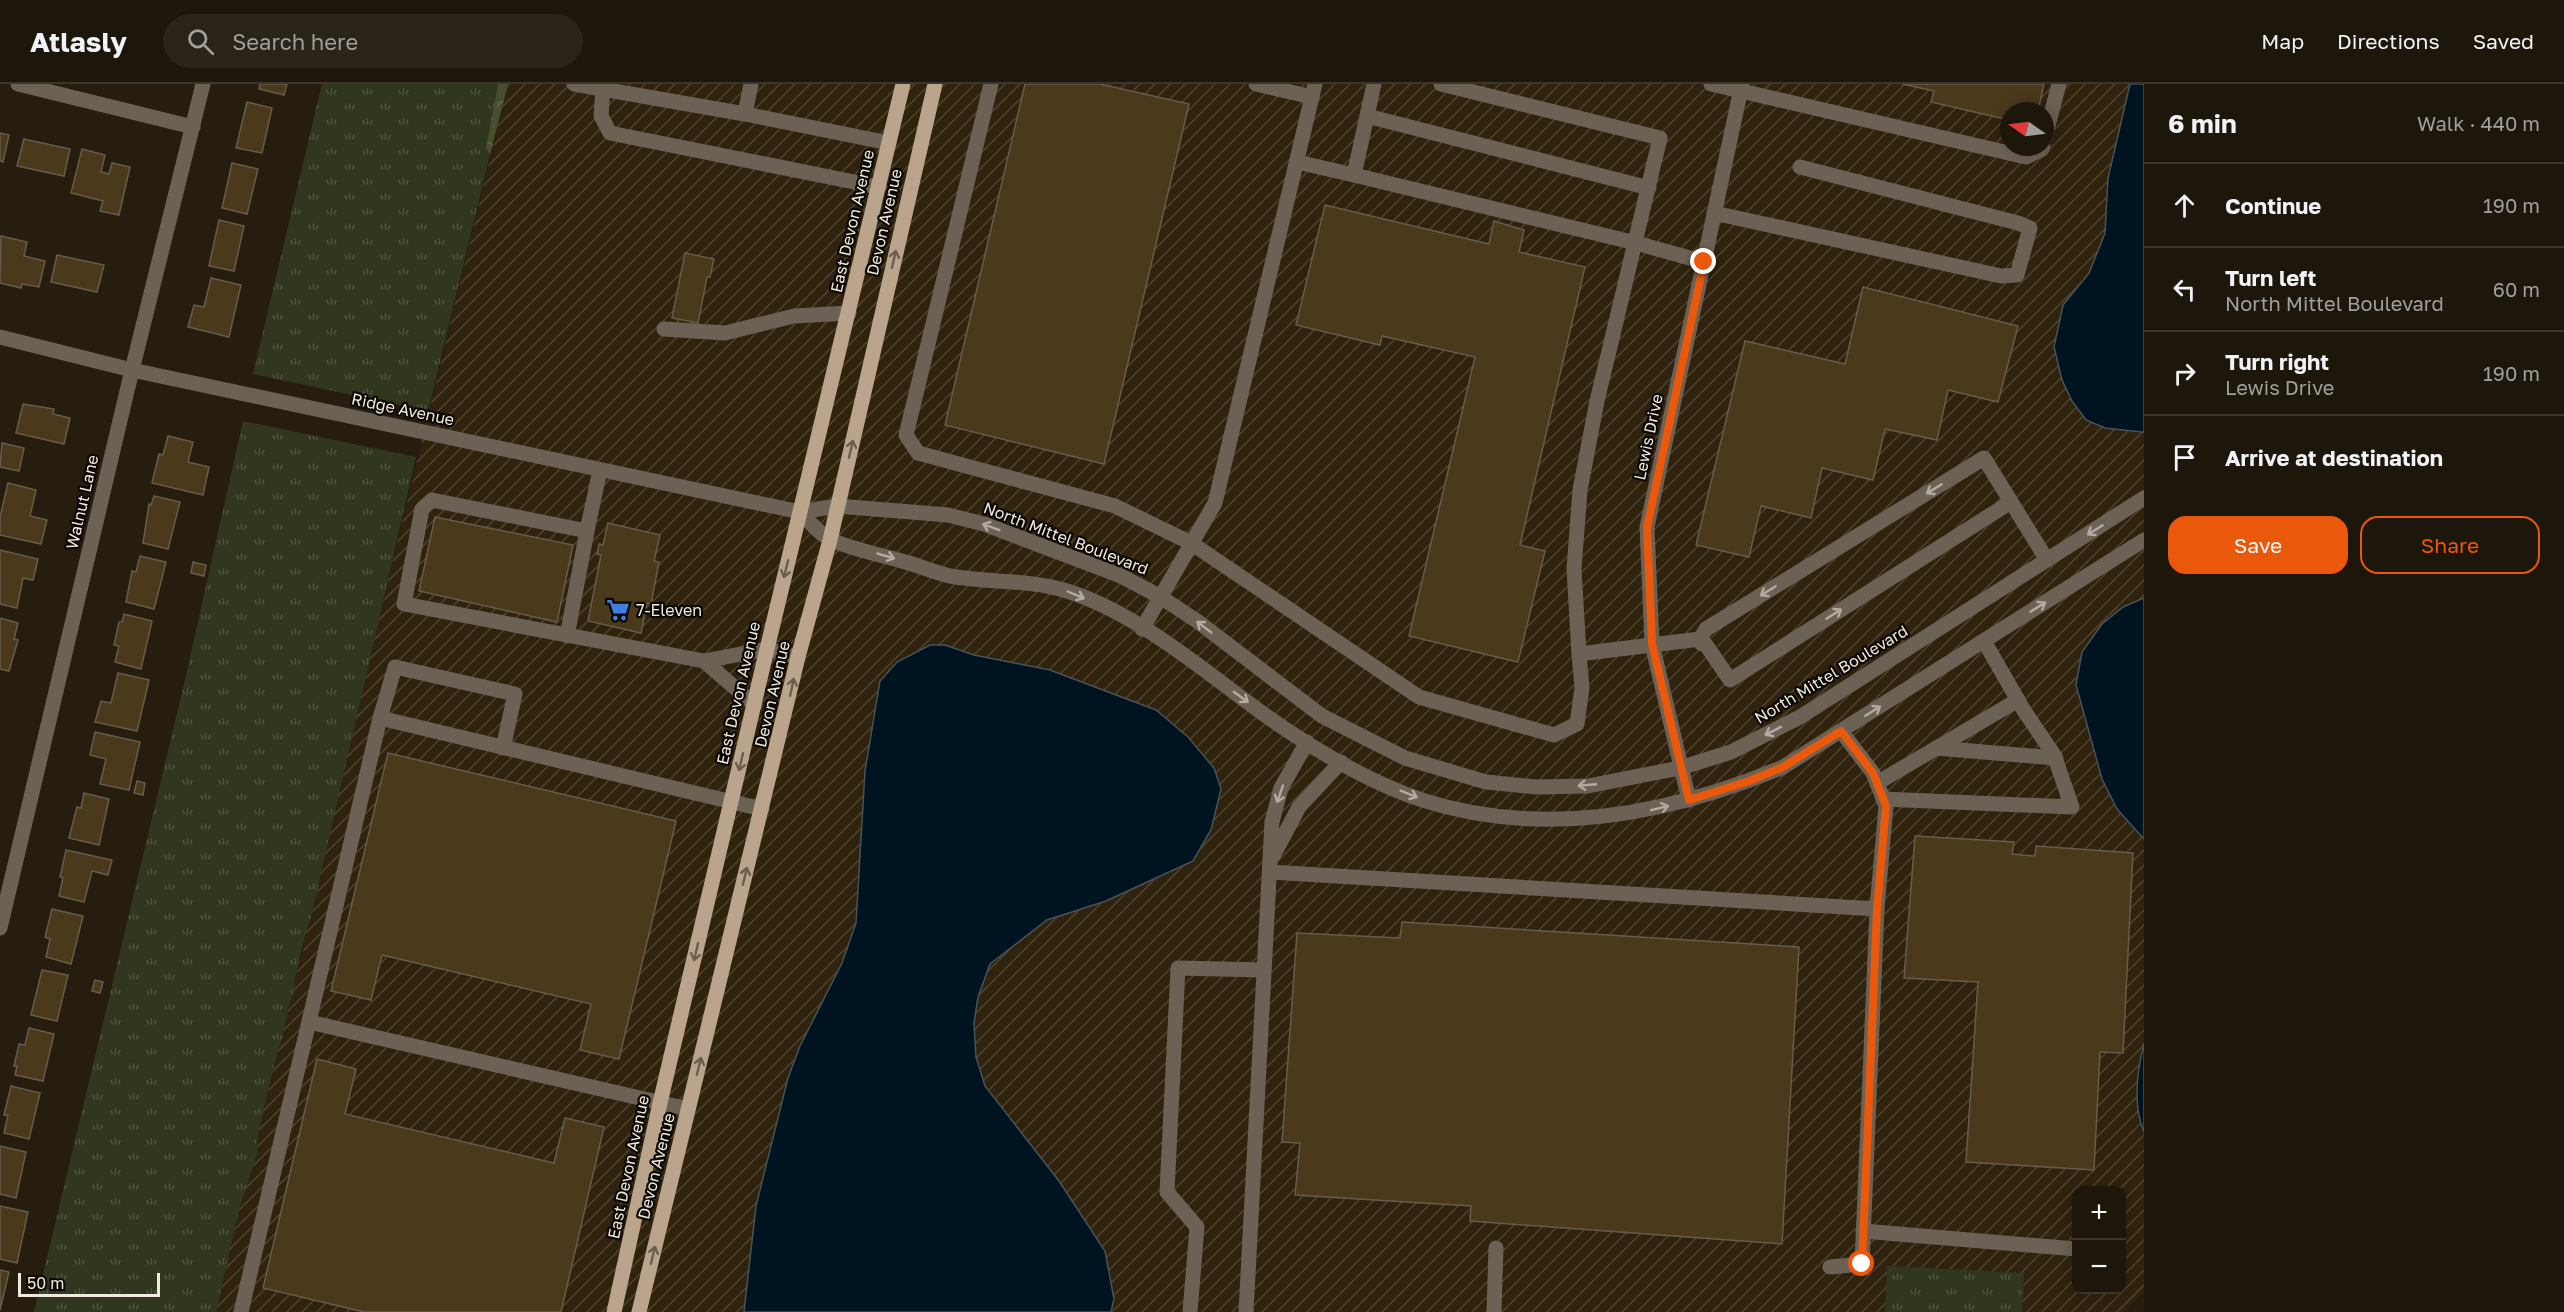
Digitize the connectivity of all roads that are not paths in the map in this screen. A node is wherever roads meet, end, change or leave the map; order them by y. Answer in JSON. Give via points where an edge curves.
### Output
{"nodes":[{"id":1,"x":18,"y":84,"type":"edge"},
{"id":2,"x":203,"y":84,"type":"edge"},
{"id":3,"x":574,"y":84,"type":"edge"},
{"id":4,"x":751,"y":84,"type":"edge"},
{"id":5,"x":903,"y":84,"type":"edge"},
{"id":6,"x":935,"y":84,"type":"edge"},
{"id":7,"x":991,"y":84,"type":"edge"},
{"id":8,"x":1256,"y":84,"type":"edge"},
{"id":9,"x":1374,"y":84,"type":"edge"},
{"id":10,"x":1441,"y":84,"type":"edge"},
{"id":11,"x":1712,"y":84,"type":"edge"},
{"id":12,"x":2059,"y":84,"type":"edge"},
{"id":13,"x":1742,"y":88,"type":"edge"},
{"id":14,"x":603,"y":89,"type":"junction"},
{"id":15,"x":1314,"y":90,"type":"edge"},
{"id":16,"x":2054,"y":103,"type":"edge"},
{"id":17,"x":745,"y":114,"type":"junction"},
{"id":18,"x":1367,"y":116,"type":"junction"},
{"id":19,"x":193,"y":127,"type":"junction"},
{"id":20,"x":890,"y":143,"type":"junction"},
{"id":21,"x":2000,"y":151,"type":"edge"},
{"id":22,"x":1297,"y":162,"type":"junction"},
{"id":23,"x":1800,"y":167,"type":"dead end"},
{"id":24,"x":1354,"y":175,"type":"junction"},
{"id":25,"x":879,"y":186,"type":"junction"},
{"id":26,"x":1649,"y":188,"type":"junction"},
{"id":27,"x":1714,"y":213,"type":"junction"},
{"id":28,"x":1636,"y":243,"type":"junction"},
{"id":29,"x":1704,"y":262,"type":"junction"},
{"id":30,"x":849,"y":313,"type":"junction"},
{"id":31,"x":664,"y":329,"type":"dead end"},
{"id":32,"x":0,"y":338,"type":"edge"},
{"id":33,"x":132,"y":370,"type":"junction"},
{"id":34,"x":600,"y":470,"type":"junction"},
{"id":35,"x":2144,"y":498,"type":"edge"},
{"id":36,"x":2011,"y":502,"type":"junction"},
{"id":37,"x":837,"y":506,"type":"junction"},
{"id":38,"x":800,"y":512,"type":"junction"},
{"id":39,"x":587,"y":531,"type":"junction"},
{"id":40,"x":830,"y":540,"type":"junction"},
{"id":41,"x":2144,"y":540,"type":"edge"},
{"id":42,"x":1191,"y":543,"type":"junction"},
{"id":43,"x":2047,"y":560,"type":"junction"},
{"id":44,"x":1159,"y":596,"type":"junction"},
{"id":45,"x":1142,"y":629,"type":"junction"},
{"id":46,"x":567,"y":636,"type":"junction"},
{"id":47,"x":1700,"y":639,"type":"junction"},
{"id":48,"x":1984,"y":641,"type":"junction"},
{"id":49,"x":1652,"y":644,"type":"junction"},
{"id":50,"x":766,"y":649,"type":"junction"},
{"id":51,"x":1579,"y":654,"type":"junction"},
{"id":52,"x":798,"y":657,"type":"junction"},
{"id":53,"x":704,"y":661,"type":"junction"},
{"id":54,"x":2018,"y":700,"type":"junction"},
{"id":55,"x":754,"y":705,"type":"junction"},
{"id":56,"x":380,"y":718,"type":"junction"},
{"id":57,"x":1841,"y":731,"type":"junction"},
{"id":58,"x":1307,"y":742,"type":"junction"},
{"id":59,"x":503,"y":748,"type":"junction"},
{"id":60,"x":1936,"y":748,"type":"junction"},
{"id":61,"x":2056,"y":758,"type":"junction"},
{"id":62,"x":1341,"y":762,"type":"junction"},
{"id":63,"x":1680,"y":768,"type":"junction"},
{"id":64,"x":1877,"y":783,"type":"junction"},
{"id":65,"x":1883,"y":799,"type":"junction"},
{"id":66,"x":1689,"y":800,"type":"junction"},
{"id":67,"x":731,"y":803,"type":"junction"},
{"id":68,"x":762,"y":809,"type":"junction"},
{"id":69,"x":1270,"y":866,"type":"junction"},
{"id":70,"x":1877,"y":909,"type":"junction"},
{"id":71,"x":0,"y":928,"type":"edge"},
{"id":72,"x":1264,"y":970,"type":"junction"},
{"id":73,"x":309,"y":1022,"type":"junction"},
{"id":74,"x":660,"y":1103,"type":"junction"},
{"id":75,"x":688,"y":1109,"type":"junction"},
{"id":76,"x":1863,"y":1231,"type":"junction"},
{"id":77,"x":1496,"y":1248,"type":"dead end"},
{"id":78,"x":2072,"y":1249,"type":"edge"},
{"id":79,"x":1830,"y":1267,"type":"dead end"},
{"id":80,"x":241,"y":1312,"type":"edge"},
{"id":81,"x":614,"y":1312,"type":"edge"},
{"id":82,"x":639,"y":1312,"type":"edge"},
{"id":83,"x":1190,"y":1312,"type":"edge"},
{"id":84,"x":1246,"y":1312,"type":"edge"},
{"id":85,"x":1494,"y":1312,"type":"edge"}],
"edges":[{"from":1,"to":19,"type":"street"},
{"from":2,"to":19,"type":"street","name":"Walnut Lane"},
{"from":3,"to":14,"type":"street"},
{"from":4,"to":17,"type":"street"},
{"from":5,"to":20,"type":"main road","name":"East Devon Avenue"},
{"from":37,"to":6,"type":"main road","name":"Devon Avenue","one_way":true},
{"from":7,"to":42,"type":"street","via":[[906,435],[918,453],[1115,506]]},
{"from":8,"to":15,"type":"street"},
{"from":9,"to":18,"type":"street"},
{"from":10,"to":26,"type":"street","via":[[1660,138]]},
{"from":11,"to":13,"type":"street"},
{"from":12,"to":16,"type":"street"},
{"from":13,"to":21,"type":"street"},
{"from":13,"to":27,"type":"street","name":"Lewis Drive"},
{"from":14,"to":17,"type":"street"},
{"from":14,"to":25,"type":"street","via":[[601,116],[610,133]]},
{"from":15,"to":22,"type":"street"},
{"from":17,"to":20,"type":"street"},
{"from":18,"to":24,"type":"street"},
{"from":18,"to":26,"type":"street"},
{"from":19,"to":33,"type":"street","name":"Walnut Lane"},
{"from":20,"to":25,"type":"main road","name":"East Devon Avenue"},
{"from":22,"to":24,"type":"street"},
{"from":22,"to":42,"type":"street","via":[[1215,504]]},
{"from":23,"to":27,"type":"street","via":[[2030,228],[2017,275],[2001,276]]},
{"from":24,"to":28,"type":"street"},
{"from":25,"to":30,"type":"main road","name":"East Devon Avenue"},
{"from":26,"to":28,"type":"street"},
{"from":27,"to":29,"type":"street","name":"Lewis Drive"},
{"from":28,"to":29,"type":"street"},
{"from":28,"to":51,"type":"street","via":[[1597,401],[1580,490],[1574,570]]},
{"from":29,"to":49,"type":"street","name":"Lewis Drive","via":[[1647,527]]},
{"from":30,"to":31,"type":"street","via":[[794,316],[725,333]]},
{"from":30,"to":38,"type":"main road","name":"East Devon Avenue"},
{"from":32,"to":33,"type":"street","name":"Ridge Avenue"},
{"from":33,"to":34,"type":"street","name":"Ridge Avenue"},
{"from":33,"to":71,"type":"street","name":"Walnut Lane"},
{"from":34,"to":38,"type":"street","name":"Ridge Avenue"},
{"from":34,"to":39,"type":"street"},
{"from":35,"to":43,"type":"street","name":"North Mittel Boulevard","one_way":true},
{"from":36,"to":43,"type":"street"},
{"from":47,"to":36,"type":"street","one_way":true,"via":[[1730,680]]},
{"from":36,"to":47,"type":"street","one_way":true,"via":[[1984,458],[1706,629]]},
{"from":37,"to":38,"type":"street","name":"North Mittel Boulevard"},
{"from":37,"to":40,"type":"main road","name":"Devon Avenue"},
{"from":44,"to":37,"type":"street","name":"North Mittel Boulevard","one_way":true,"via":[[1121,576],[984,524],[948,515]]},
{"from":38,"to":40,"type":"street"},
{"from":38,"to":50,"type":"main road","name":"East Devon Avenue","one_way":true},
{"from":39,"to":46,"type":"street"},
{"from":39,"to":46,"type":"street","via":[[432,501],[422,509],[404,604]]},
{"from":40,"to":45,"type":"street","one_way":true,"via":[[949,576],[1027,582],[1068,591],[1110,609]]},
{"from":40,"to":52,"type":"main road","name":"Devon Avenue"},
{"from":48,"to":41,"type":"street","one_way":true},
{"from":42,"to":44,"type":"street"},
{"from":42,"to":51,"type":"street","via":[[1419,697],[1554,735],[1577,724],[1582,688]]},
{"from":43,"to":63,"type":"street","name":"North Mittel Boulevard","one_way":true,"via":[[1800,717],[1731,752]]},
{"from":44,"to":45,"type":"street"},
{"from":63,"to":44,"type":"street","name":"North Mittel Boulevard","one_way":true,"via":[[1588,786],[1536,787],[1486,783],[1405,758],[1322,716]]},
{"from":45,"to":58,"type":"street","one_way":true},
{"from":46,"to":53,"type":"street"},
{"from":47,"to":49,"type":"street"},
{"from":48,"to":54,"type":"street"},
{"from":57,"to":48,"type":"street","one_way":true},
{"from":49,"to":51,"type":"street"},
{"from":49,"to":63,"type":"street","name":"Lewis Drive"},
{"from":50,"to":52,"type":"street"},
{"from":50,"to":53,"type":"street"},
{"from":50,"to":55,"type":"main road","name":"East Devon Avenue"},
{"from":68,"to":52,"type":"main road","name":"Devon Avenue","one_way":true},
{"from":53,"to":55,"type":"street"},
{"from":54,"to":60,"type":"street"},
{"from":54,"to":61,"type":"street"},
{"from":55,"to":67,"type":"main road","name":"East Devon Avenue","one_way":true},
{"from":56,"to":59,"type":"street"},
{"from":56,"to":59,"type":"street","via":[[395,667],[515,694]]},
{"from":56,"to":73,"type":"street"},
{"from":57,"to":64,"type":"street"},
{"from":57,"to":66,"type":"street","via":[[1783,767]]},
{"from":58,"to":62,"type":"street"},
{"from":58,"to":69,"type":"street","one_way":true,"via":[[1281,788],[1272,822]]},
{"from":59,"to":67,"type":"street"},
{"from":60,"to":61,"type":"street"},
{"from":60,"to":64,"type":"street"},
{"from":61,"to":65,"type":"street","via":[[2072,807]]},
{"from":62,"to":66,"type":"street","one_way":true,"via":[[1423,800],[1520,817],[1602,818]]},
{"from":62,"to":69,"type":"street","via":[[1299,807]]},
{"from":63,"to":66,"type":"street","name":"Lewis Drive"},
{"from":64,"to":65,"type":"street"},
{"from":65,"to":70,"type":"street","via":[[1886,806]]},
{"from":67,"to":68,"type":"street"},
{"from":67,"to":74,"type":"main road","name":"East Devon Avenue","one_way":true},
{"from":75,"to":68,"type":"main road","name":"Devon Avenue","one_way":true},
{"from":69,"to":70,"type":"street"},
{"from":69,"to":72,"type":"street"},
{"from":70,"to":76,"type":"street"},
{"from":72,"to":83,"type":"street","via":[[1179,968],[1167,1192],[1197,1227]]},
{"from":72,"to":84,"type":"street"},
{"from":73,"to":74,"type":"street"},
{"from":73,"to":80,"type":"street"},
{"from":74,"to":75,"type":"street"},
{"from":74,"to":81,"type":"main road","name":"East Devon Avenue"},
{"from":82,"to":75,"type":"main road","name":"Devon Avenue","one_way":true},
{"from":76,"to":78,"type":"street"},
{"from":76,"to":79,"type":"street","via":[[1862,1264]]},
{"from":77,"to":85,"type":"street"}]}
